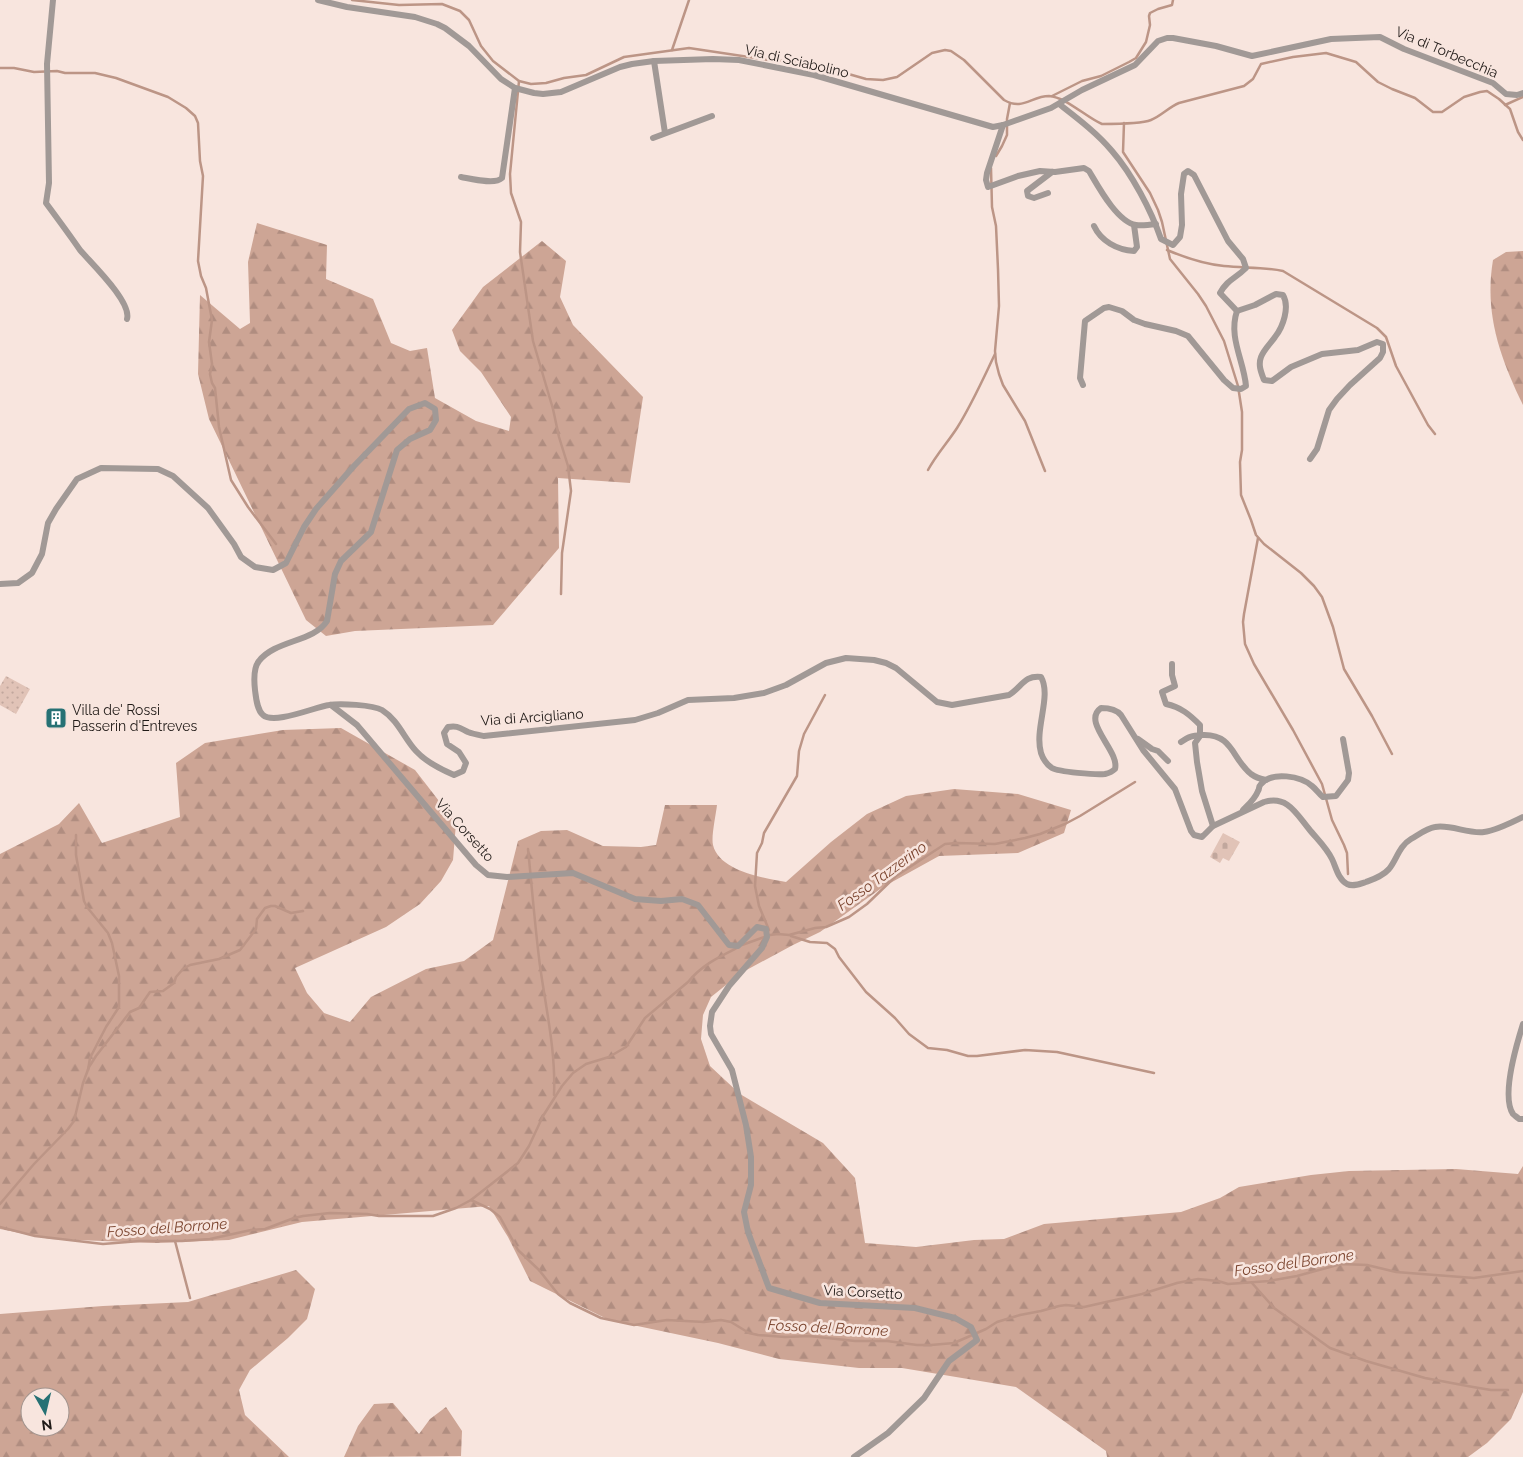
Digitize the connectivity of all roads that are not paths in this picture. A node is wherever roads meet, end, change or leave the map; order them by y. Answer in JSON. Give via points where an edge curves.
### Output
{"nodes":[{"id":1,"x":53,"y":0,"type":"edge"},
{"id":2,"x":318,"y":0,"type":"edge"},
{"id":3,"x":1183,"y":40,"type":"joint"},
{"id":4,"x":654,"y":61,"type":"junction"},
{"id":5,"x":516,"y":88,"type":"junction"},
{"id":6,"x":1523,"y":93,"type":"edge"},
{"id":7,"x":1059,"y":104,"type":"junction"},
{"id":8,"x":712,"y":116,"type":"dead end"},
{"id":9,"x":1003,"y":125,"type":"junction"},
{"id":10,"x":665,"y":133,"type":"junction"},
{"id":11,"x":653,"y":138,"type":"dead end"},
{"id":12,"x":1052,"y":172,"type":"junction"},
{"id":13,"x":461,"y":177,"type":"dead end"},
{"id":14,"x":1048,"y":194,"type":"dead end"},
{"id":15,"x":1156,"y":224,"type":"junction"},
{"id":16,"x":1134,"y":225,"type":"junction"},
{"id":17,"x":1094,"y":226,"type":"dead end"},
{"id":18,"x":1237,"y":311,"type":"junction"},
{"id":19,"x":127,"y":319,"type":"dead end"},
{"id":20,"x":1083,"y":385,"type":"dead end"},
{"id":21,"x":1310,"y":458,"type":"dead end"},
{"id":22,"x":0,"y":584,"type":"edge"},
{"id":23,"x":1172,"y":664,"type":"dead end"},
{"id":24,"x":330,"y":704,"type":"junction"},
{"id":25,"x":1133,"y":735,"type":"junction"},
{"id":26,"x":1200,"y":736,"type":"junction"},
{"id":27,"x":1343,"y":739,"type":"dead end"},
{"id":28,"x":1181,"y":742,"type":"dead end"},
{"id":29,"x":1168,"y":761,"type":"dead end"},
{"id":30,"x":1266,"y":780,"type":"junction"},
{"id":31,"x":1239,"y":814,"type":"junction"},
{"id":32,"x":1523,"y":817,"type":"edge"},
{"id":33,"x":1213,"y":826,"type":"junction"},
{"id":34,"x":1523,"y":1024,"type":"edge"},
{"id":35,"x":1523,"y":1118,"type":"edge"},
{"id":36,"x":854,"y":1457,"type":"edge"}],
"edges":[{"from":1,"to":19,"type":"street","via":[[47,64],[49,183],[46,203],[115,290],[128,314]]},
{"from":2,"to":5,"type":"street","name":"Via di Sciabolino","via":[[415,17],[437,24],[469,46],[502,79]]},
{"from":3,"to":6,"type":"street","name":"Via di Torbecchia","via":[[1252,56],[1331,39],[1380,37],[1493,83],[1506,94]]},
{"from":3,"to":7,"type":"street","name":"Via di Sciabolino","via":[[1167,38],[1158,41],[1135,64]]},
{"from":4,"to":5,"type":"street","name":"Via di Sciabolino","via":[[627,65],[552,93]]},
{"from":4,"to":9,"type":"street","name":"Via di Sciabolino","via":[[713,59],[762,63],[814,75],[986,126]]},
{"from":4,"to":10,"type":"street"},
{"from":5,"to":13,"type":"street","via":[[502,178],[497,182]]},
{"from":7,"to":9,"type":"street","name":"Via di Sciabolino"},
{"from":7,"to":15,"type":"street","via":[[1111,150]]},
{"from":8,"to":10,"type":"street"},
{"from":9,"to":12,"type":"street","via":[[986,173],[988,187],[1035,172]]},
{"from":10,"to":11,"type":"street"},
{"from":12,"to":14,"type":"street","via":[[1027,191],[1028,196],[1034,198]]},
{"from":12,"to":16,"type":"street","via":[[1087,168],[1107,200]]},
{"from":15,"to":16,"type":"street"},
{"from":15,"to":18,"type":"street","via":[[1161,239],[1172,245],[1180,237],[1184,174],[1188,171],[1194,175],[1228,241],[1246,268],[1239,276],[1226,282],[1220,293]]},
{"from":16,"to":17,"type":"street","via":[[1137,247],[1134,251],[1104,240]]},
{"from":18,"to":20,"type":"street","via":[[1234,318],[1236,342],[1246,386],[1241,390],[1224,380],[1188,336],[1134,320],[1109,307],[1086,322],[1080,378]]},
{"from":18,"to":21,"type":"street","via":[[1276,294],[1285,300],[1286,310],[1279,331],[1261,356],[1264,380],[1272,381],[1291,367],[1322,354],[1358,350],[1377,342],[1383,344],[1380,358],[1350,385],[1329,410],[1317,449]]},
{"from":22,"to":24,"type":"street","name":"Via di Arcigliano","via":[[18,583],[32,573],[42,554],[48,523],[56,509],[77,479],[101,468],[158,469],[173,476],[208,508],[241,557],[255,567],[273,570],[286,563],[316,509],[354,466],[409,409],[425,403],[435,409],[436,420],[430,430],[410,439],[398,450],[371,532],[341,561],[334,574],[327,621],[315,632],[270,651],[256,668],[256,699],[263,715],[279,718]]},
{"from":23,"to":26,"type":"street","via":[[1175,686],[1162,692],[1162,696],[1166,704],[1189,714],[1200,725]]},
{"from":24,"to":25,"type":"street","name":"Via di Arcigliano","via":[[381,710],[400,727],[416,751],[437,768],[454,775],[463,771],[466,763],[460,752],[447,744],[444,733],[448,727],[460,727],[484,736],[635,720],[688,700],[764,693],[786,685],[826,662],[846,658],[886,663],[938,702],[952,705],[1009,695],[1028,678],[1041,677],[1045,687],[1040,752],[1050,767],[1059,770],[1104,774],[1115,769],[1115,758],[1095,722],[1101,708],[1119,713]]},
{"from":24,"to":36,"type":"street","name":"Via Corsetto","via":[[357,725],[488,875],[573,873],[635,898],[682,899],[698,905],[729,945],[738,946],[757,927],[766,929],[762,948],[729,986],[712,1012],[710,1026],[711,1034],[732,1070],[746,1125],[751,1185],[744,1212],[769,1288],[820,1303],[915,1308],[955,1318],[971,1327],[976,1340],[949,1361],[924,1398],[888,1433]]},
{"from":25,"to":29,"type":"street"},
{"from":25,"to":33,"type":"street","name":"Via di Arcigliano","via":[[1175,789],[1194,835],[1202,837]]},
{"from":26,"to":28,"type":"street","via":[[1192,735]]},
{"from":26,"to":30,"type":"street","via":[[1220,737],[1252,775]]},
{"from":26,"to":33,"type":"street","via":[[1195,744],[1197,762]]},
{"from":27,"to":30,"type":"street","via":[[1349,773],[1348,780],[1336,796],[1323,797],[1298,778],[1280,775]]},
{"from":30,"to":31,"type":"street","via":[[1253,801]]},
{"from":31,"to":32,"type":"street","via":[[1272,800],[1288,805],[1325,847],[1338,874],[1348,884],[1354,885],[1382,875],[1405,843],[1434,827],[1484,832]]},
{"from":31,"to":33,"type":"street"},
{"from":34,"to":35,"type":"street","via":[[1515,1048],[1508,1093],[1512,1113],[1519,1119]]}]}
